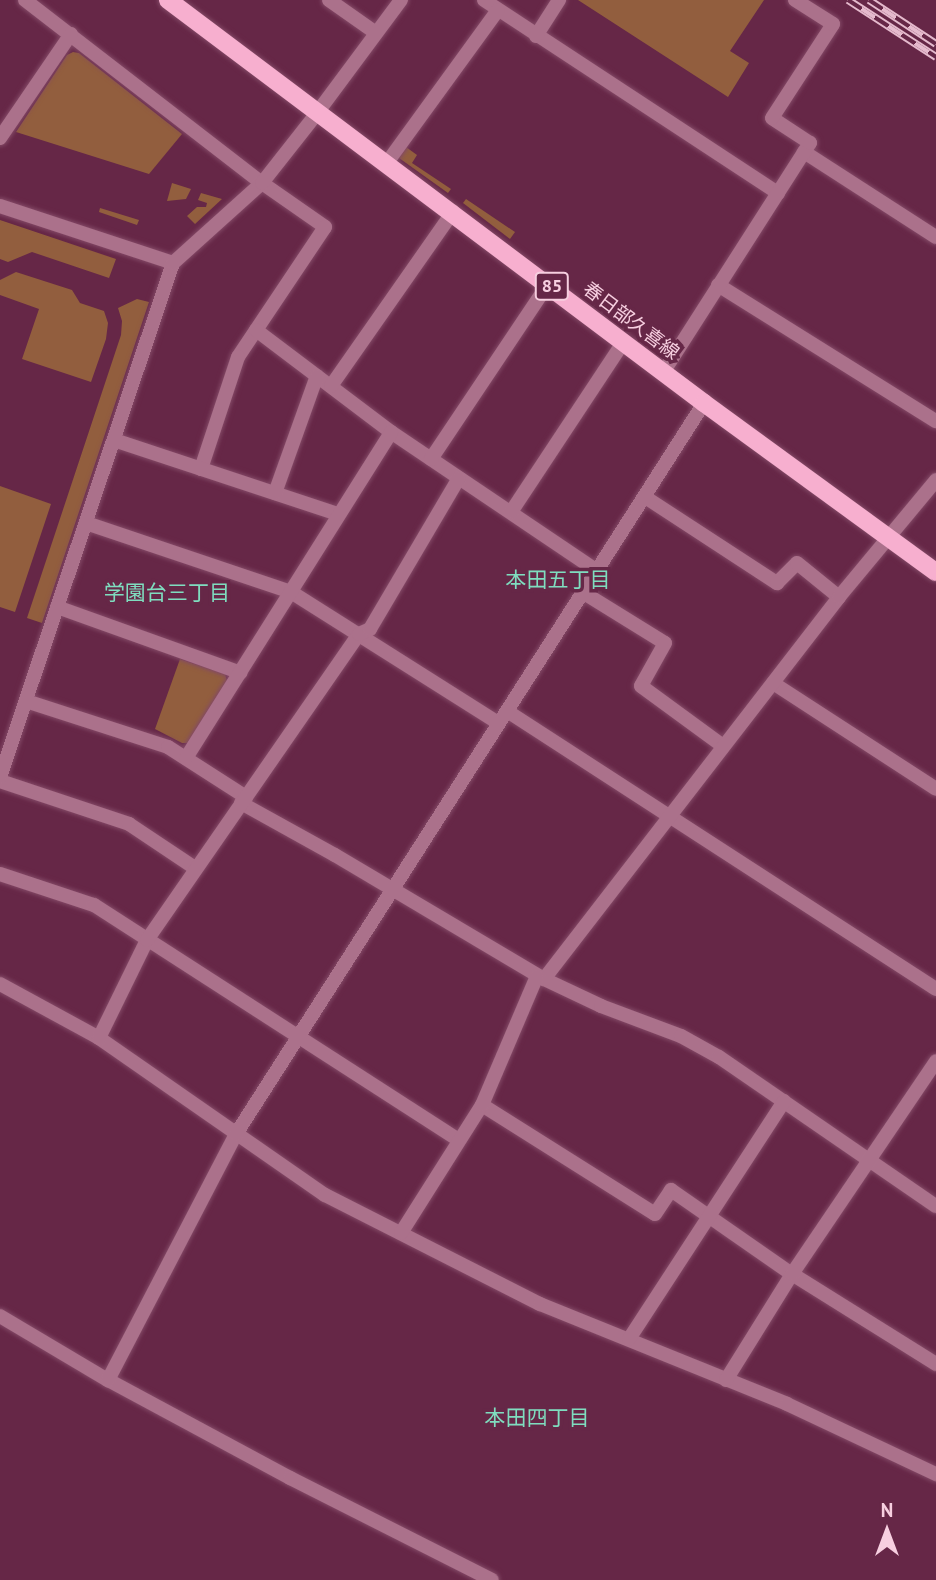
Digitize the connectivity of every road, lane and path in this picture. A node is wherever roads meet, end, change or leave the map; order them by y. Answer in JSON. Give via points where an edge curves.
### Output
{"nodes":[{"id":1,"x":25,"y":0,"type":"edge"},
{"id":2,"x":168,"y":0,"type":"edge"},
{"id":3,"x":329,"y":0,"type":"edge"},
{"id":4,"x":401,"y":0,"type":"edge"},
{"id":5,"x":484,"y":0,"type":"edge"},
{"id":6,"x":559,"y":0,"type":"edge"},
{"id":7,"x":795,"y":0,"type":"edge"},
{"id":8,"x":498,"y":10,"type":"junction"},
{"id":9,"x":376,"y":33,"type":"junction"},
{"id":10,"x":71,"y":34,"type":"junction"},
{"id":11,"x":536,"y":36,"type":"junction"},
{"id":12,"x":317,"y":113,"type":"junction"},
{"id":13,"x":0,"y":138,"type":"edge"},
{"id":14,"x":804,"y":152,"type":"junction"},
{"id":15,"x":386,"y":164,"type":"junction"},
{"id":16,"x":262,"y":183,"type":"junction"},
{"id":17,"x":778,"y":192,"type":"junction"},
{"id":18,"x":0,"y":206,"type":"edge"},
{"id":19,"x":453,"y":212,"type":"junction"},
{"id":20,"x":936,"y":237,"type":"edge"},
{"id":21,"x":173,"y":263,"type":"junction"},
{"id":22,"x":548,"y":284,"type":"junction"},
{"id":23,"x":718,"y":285,"type":"junction"},
{"id":24,"x":256,"y":330,"type":"junction"},
{"id":25,"x":624,"y":341,"type":"junction"},
{"id":26,"x":664,"y":371,"type":"junction"},
{"id":27,"x":317,"y":376,"type":"junction"},
{"id":28,"x":331,"y":386,"type":"junction"},
{"id":29,"x":704,"y":403,"type":"junction"},
{"id":30,"x":936,"y":421,"type":"edge"},
{"id":31,"x":391,"y":432,"type":"junction"},
{"id":32,"x":114,"y":440,"type":"junction"},
{"id":33,"x":430,"y":459,"type":"junction"},
{"id":34,"x":201,"y":469,"type":"junction"},
{"id":35,"x":459,"y":478,"type":"junction"},
{"id":36,"x":936,"y":480,"type":"edge"},
{"id":37,"x":275,"y":493,"type":"junction"},
{"id":38,"x":645,"y":497,"type":"junction"},
{"id":39,"x":511,"y":512,"type":"junction"},
{"id":40,"x":338,"y":514,"type":"junction"},
{"id":41,"x":86,"y":523,"type":"junction"},
{"id":42,"x":889,"y":536,"type":"junction"},
{"id":43,"x":597,"y":571,"type":"junction"},
{"id":44,"x":936,"y":572,"type":"edge"},
{"id":45,"x":291,"y":592,"type":"junction"},
{"id":46,"x":584,"y":593,"type":"junction"},
{"id":47,"x":839,"y":597,"type":"junction"},
{"id":48,"x":57,"y":607,"type":"junction"},
{"id":49,"x":359,"y":634,"type":"junction"},
{"id":50,"x":241,"y":673,"type":"junction"},
{"id":51,"x":773,"y":683,"type":"junction"},
{"id":52,"x":26,"y":701,"type":"junction"},
{"id":53,"x":503,"y":717,"type":"junction"},
{"id":54,"x":723,"y":746,"type":"junction"},
{"id":55,"x":186,"y":758,"type":"junction"},
{"id":56,"x":0,"y":779,"type":"edge"},
{"id":57,"x":936,"y":789,"type":"edge"},
{"id":58,"x":243,"y":800,"type":"junction"},
{"id":59,"x":669,"y":817,"type":"junction"},
{"id":60,"x":195,"y":869,"type":"junction"},
{"id":61,"x":0,"y":874,"type":"edge"},
{"id":62,"x":393,"y":890,"type":"junction"},
{"id":63,"x":147,"y":940,"type":"junction"},
{"id":64,"x":540,"y":977,"type":"junction"},
{"id":65,"x":0,"y":984,"type":"edge"},
{"id":66,"x":936,"y":989,"type":"edge"},
{"id":67,"x":298,"y":1037,"type":"junction"},
{"id":68,"x":99,"y":1038,"type":"junction"},
{"id":69,"x":936,"y":1061,"type":"edge"},
{"id":70,"x":784,"y":1101,"type":"junction"},
{"id":71,"x":482,"y":1105,"type":"junction"},
{"id":72,"x":236,"y":1134,"type":"junction"},
{"id":73,"x":459,"y":1140,"type":"junction"},
{"id":74,"x":870,"y":1160,"type":"junction"},
{"id":75,"x":936,"y":1206,"type":"edge"},
{"id":76,"x":707,"y":1216,"type":"junction"},
{"id":77,"x":401,"y":1233,"type":"junction"},
{"id":78,"x":792,"y":1274,"type":"junction"},
{"id":79,"x":0,"y":1316,"type":"edge"},
{"id":80,"x":629,"y":1339,"type":"junction"},
{"id":81,"x":936,"y":1364,"type":"edge"},
{"id":82,"x":108,"y":1380,"type":"junction"},
{"id":83,"x":726,"y":1380,"type":"junction"},
{"id":84,"x":936,"y":1474,"type":"edge"},
{"id":85,"x":492,"y":1580,"type":"edge"}],
"edges":[{"from":1,"to":10,"type":"street"},
{"from":2,"to":12,"type":"main road","name":"春日部久喜線","number":"85"},
{"from":3,"to":9,"type":"street"},
{"from":4,"to":9,"type":"street"},
{"from":5,"to":8,"type":"street"},
{"from":6,"to":11,"type":"street"},
{"from":7,"to":14,"type":"street","via":[[833,24],[772,118],[810,143]]},
{"from":8,"to":11,"type":"street"},
{"from":8,"to":15,"type":"street"},
{"from":9,"to":12,"type":"street"},
{"from":10,"to":13,"type":"street"},
{"from":10,"to":16,"type":"street"},
{"from":11,"to":17,"type":"street"},
{"from":12,"to":15,"type":"main road","name":"春日部久喜線","number":"85"},
{"from":12,"to":16,"type":"street"},
{"from":14,"to":17,"type":"street"},
{"from":14,"to":20,"type":"street"},
{"from":15,"to":19,"type":"main road","name":"春日部久喜線","number":"85"},
{"from":16,"to":21,"type":"street"},
{"from":16,"to":24,"type":"street","via":[[325,227]]},
{"from":17,"to":23,"type":"street"},
{"from":18,"to":21,"type":"street"},
{"from":19,"to":22,"type":"main road","name":"春日部久喜線","number":"85"},
{"from":19,"to":28,"type":"street"},
{"from":21,"to":32,"type":"street"},
{"from":22,"to":25,"type":"main road","name":"春日部久喜線","number":"85"},
{"from":22,"to":33,"type":"street"},
{"from":23,"to":26,"type":"street"},
{"from":23,"to":30,"type":"street"},
{"from":24,"to":27,"type":"street"},
{"from":24,"to":34,"type":"street","via":[[238,357]]},
{"from":25,"to":26,"type":"main road","name":"春日部久喜線","number":"85"},
{"from":25,"to":39,"type":"street"},
{"from":26,"to":29,"type":"main road","name":"春日部久喜線","number":"85"},
{"from":27,"to":28,"type":"street"},
{"from":27,"to":37,"type":"street"},
{"from":28,"to":31,"type":"street"},
{"from":29,"to":38,"type":"street"},
{"from":29,"to":42,"type":"main road","name":"春日部久喜線","number":"85"},
{"from":31,"to":33,"type":"street"},
{"from":31,"to":40,"type":"street"},
{"from":32,"to":34,"type":"street"},
{"from":32,"to":41,"type":"street"},
{"from":33,"to":35,"type":"street"},
{"from":34,"to":37,"type":"street"},
{"from":35,"to":39,"type":"street"},
{"from":35,"to":49,"type":"street","via":[[370,629]]},
{"from":36,"to":42,"type":"street"},
{"from":37,"to":40,"type":"street"},
{"from":38,"to":43,"type":"street"},
{"from":38,"to":47,"type":"street","via":[[777,583],[797,563]]},
{"from":39,"to":43,"type":"street"},
{"from":40,"to":45,"type":"street"},
{"from":41,"to":45,"type":"street"},
{"from":41,"to":48,"type":"street"},
{"from":42,"to":44,"type":"main road","name":"春日部久喜線","number":"85"},
{"from":42,"to":47,"type":"street"},
{"from":43,"to":46,"type":"street"},
{"from":45,"to":49,"type":"street"},
{"from":45,"to":50,"type":"street"},
{"from":46,"to":53,"type":"street"},
{"from":46,"to":54,"type":"street","via":[[666,643],[641,686]]},
{"from":47,"to":51,"type":"street"},
{"from":48,"to":50,"type":"street"},
{"from":48,"to":52,"type":"street"},
{"from":49,"to":53,"type":"street"},
{"from":49,"to":58,"type":"street"},
{"from":50,"to":55,"type":"street"},
{"from":51,"to":54,"type":"street"},
{"from":51,"to":57,"type":"street"},
{"from":52,"to":55,"type":"street","via":[[168,747]]},
{"from":52,"to":56,"type":"street"},
{"from":53,"to":59,"type":"street"},
{"from":53,"to":62,"type":"street"},
{"from":54,"to":59,"type":"street"},
{"from":55,"to":58,"type":"street"},
{"from":56,"to":60,"type":"street","via":[[129,824]]},
{"from":58,"to":60,"type":"street"},
{"from":58,"to":62,"type":"street"},
{"from":59,"to":64,"type":"street"},
{"from":59,"to":66,"type":"street"},
{"from":60,"to":63,"type":"street"},
{"from":61,"to":63,"type":"street","via":[[94,905]]},
{"from":62,"to":64,"type":"street"},
{"from":62,"to":67,"type":"street"},
{"from":63,"to":67,"type":"street"},
{"from":63,"to":68,"type":"street"},
{"from":64,"to":70,"type":"street","via":[[681,1036]]},
{"from":64,"to":71,"type":"street"},
{"from":65,"to":68,"type":"street"},
{"from":67,"to":72,"type":"street"},
{"from":67,"to":73,"type":"street"},
{"from":68,"to":72,"type":"street"},
{"from":69,"to":74,"type":"street"},
{"from":70,"to":74,"type":"street"},
{"from":70,"to":76,"type":"street"},
{"from":71,"to":73,"type":"street"},
{"from":71,"to":76,"type":"street","via":[[655,1214],[671,1190]]},
{"from":72,"to":77,"type":"street","via":[[325,1195]]},
{"from":72,"to":82,"type":"street"},
{"from":73,"to":77,"type":"street"},
{"from":74,"to":75,"type":"street"},
{"from":74,"to":78,"type":"street"},
{"from":76,"to":78,"type":"street"},
{"from":76,"to":80,"type":"street"},
{"from":77,"to":80,"type":"street","via":[[540,1304]]},
{"from":78,"to":81,"type":"street"},
{"from":78,"to":83,"type":"street"},
{"from":79,"to":82,"type":"street"},
{"from":80,"to":83,"type":"street"},
{"from":82,"to":85,"type":"street"},
{"from":83,"to":84,"type":"street"}]}
